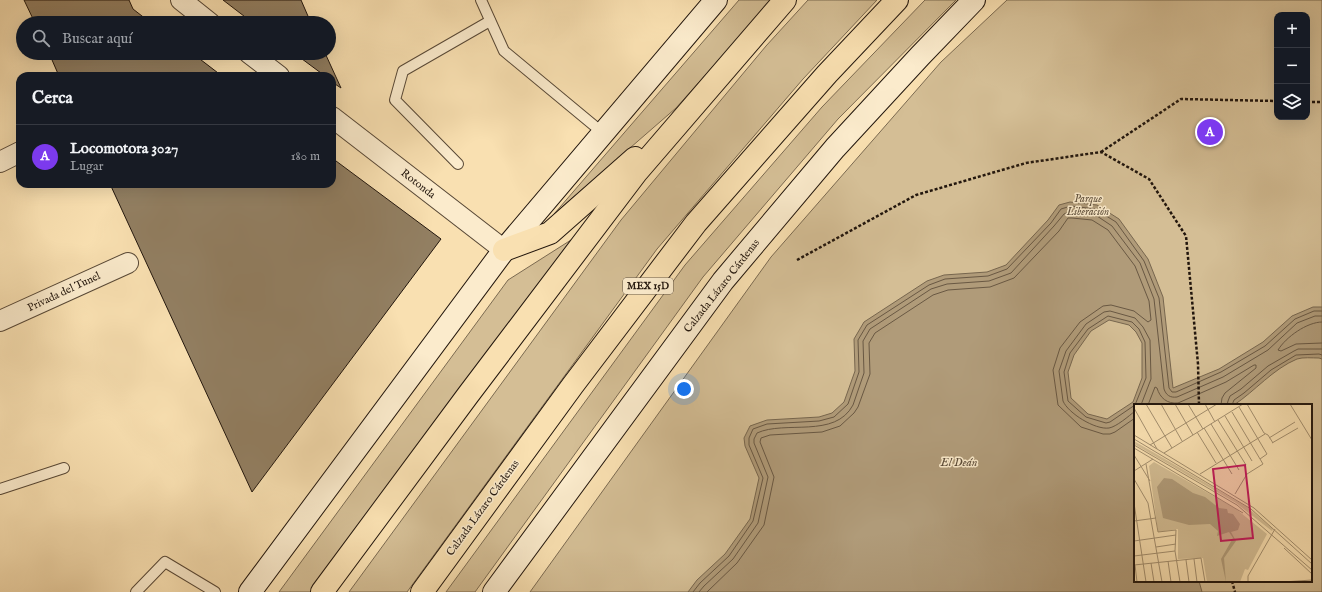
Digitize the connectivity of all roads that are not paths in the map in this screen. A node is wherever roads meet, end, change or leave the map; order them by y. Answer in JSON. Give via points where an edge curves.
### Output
{"nodes":[{"id":1,"x":181,"y":0,"type":"edge"},
{"id":2,"x":480,"y":0,"type":"edge"},
{"id":3,"x":716,"y":0,"type":"edge"},
{"id":4,"x":785,"y":0,"type":"edge"},
{"id":5,"x":897,"y":0,"type":"edge"},
{"id":6,"x":974,"y":0,"type":"edge"},
{"id":7,"x":201,"y":16,"type":"edge"},
{"id":8,"x":490,"y":21,"type":"junction"},
{"id":9,"x":258,"y":60,"type":"edge"},
{"id":10,"x":274,"y":72,"type":"edge"},
{"id":11,"x":692,"y":107,"type":"junction"},
{"id":12,"x":336,"y":120,"type":"edge"},
{"id":13,"x":603,"y":132,"type":"junction"},
{"id":14,"x":16,"y":154,"type":"edge"},
{"id":15,"x":0,"y":162,"type":"edge"},
{"id":16,"x":458,"y":164,"type":"dead end"},
{"id":17,"x":504,"y":250,"type":"junction"},
{"id":18,"x":128,"y":263,"type":"dead end"},
{"id":19,"x":0,"y":321,"type":"edge"},
{"id":20,"x":64,"y":468,"type":"dead end"},
{"id":21,"x":0,"y":489,"type":"edge"},
{"id":22,"x":136,"y":592,"type":"edge"},
{"id":23,"x":215,"y":592,"type":"edge"},
{"id":24,"x":250,"y":592,"type":"edge"},
{"id":25,"x":322,"y":592,"type":"edge"},
{"id":26,"x":422,"y":592,"type":"edge"},
{"id":27,"x":494,"y":592,"type":"edge"}],
"edges":[{"from":1,"to":7,"type":"street"},
{"from":2,"to":8,"type":"lane"},
{"from":3,"to":13,"type":"main road"},
{"from":4,"to":11,"type":"highway"},
{"from":5,"to":26,"type":"highway","name":"Calzada Lázaro Cárdenas","number":"MEX 15D","via":[[827,74],[696,223],[573,385]]},
{"from":6,"to":27,"type":"main road","name":"Calzada Lázaro Cárdenas","via":[[835,148],[723,281]]},
{"from":8,"to":13,"type":"lane","via":[[504,50]]},
{"from":8,"to":16,"type":"lane","via":[[403,71],[395,100]]},
{"from":9,"to":10,"type":"street"},
{"from":11,"to":17,"type":"highway","via":[[550,233]]},
{"from":11,"to":25,"type":"highway","via":[[636,173],[566,264]]},
{"from":12,"to":17,"type":"street","name":"Rotonda"},
{"from":13,"to":17,"type":"main road"},
{"from":14,"to":15,"type":"street"},
{"from":17,"to":24,"type":"main road"},
{"from":18,"to":19,"type":"street","name":"Privada del Tunel"},
{"from":20,"to":21,"type":"lane"},
{"from":22,"to":23,"type":"lane","via":[[165,562]]}]}
